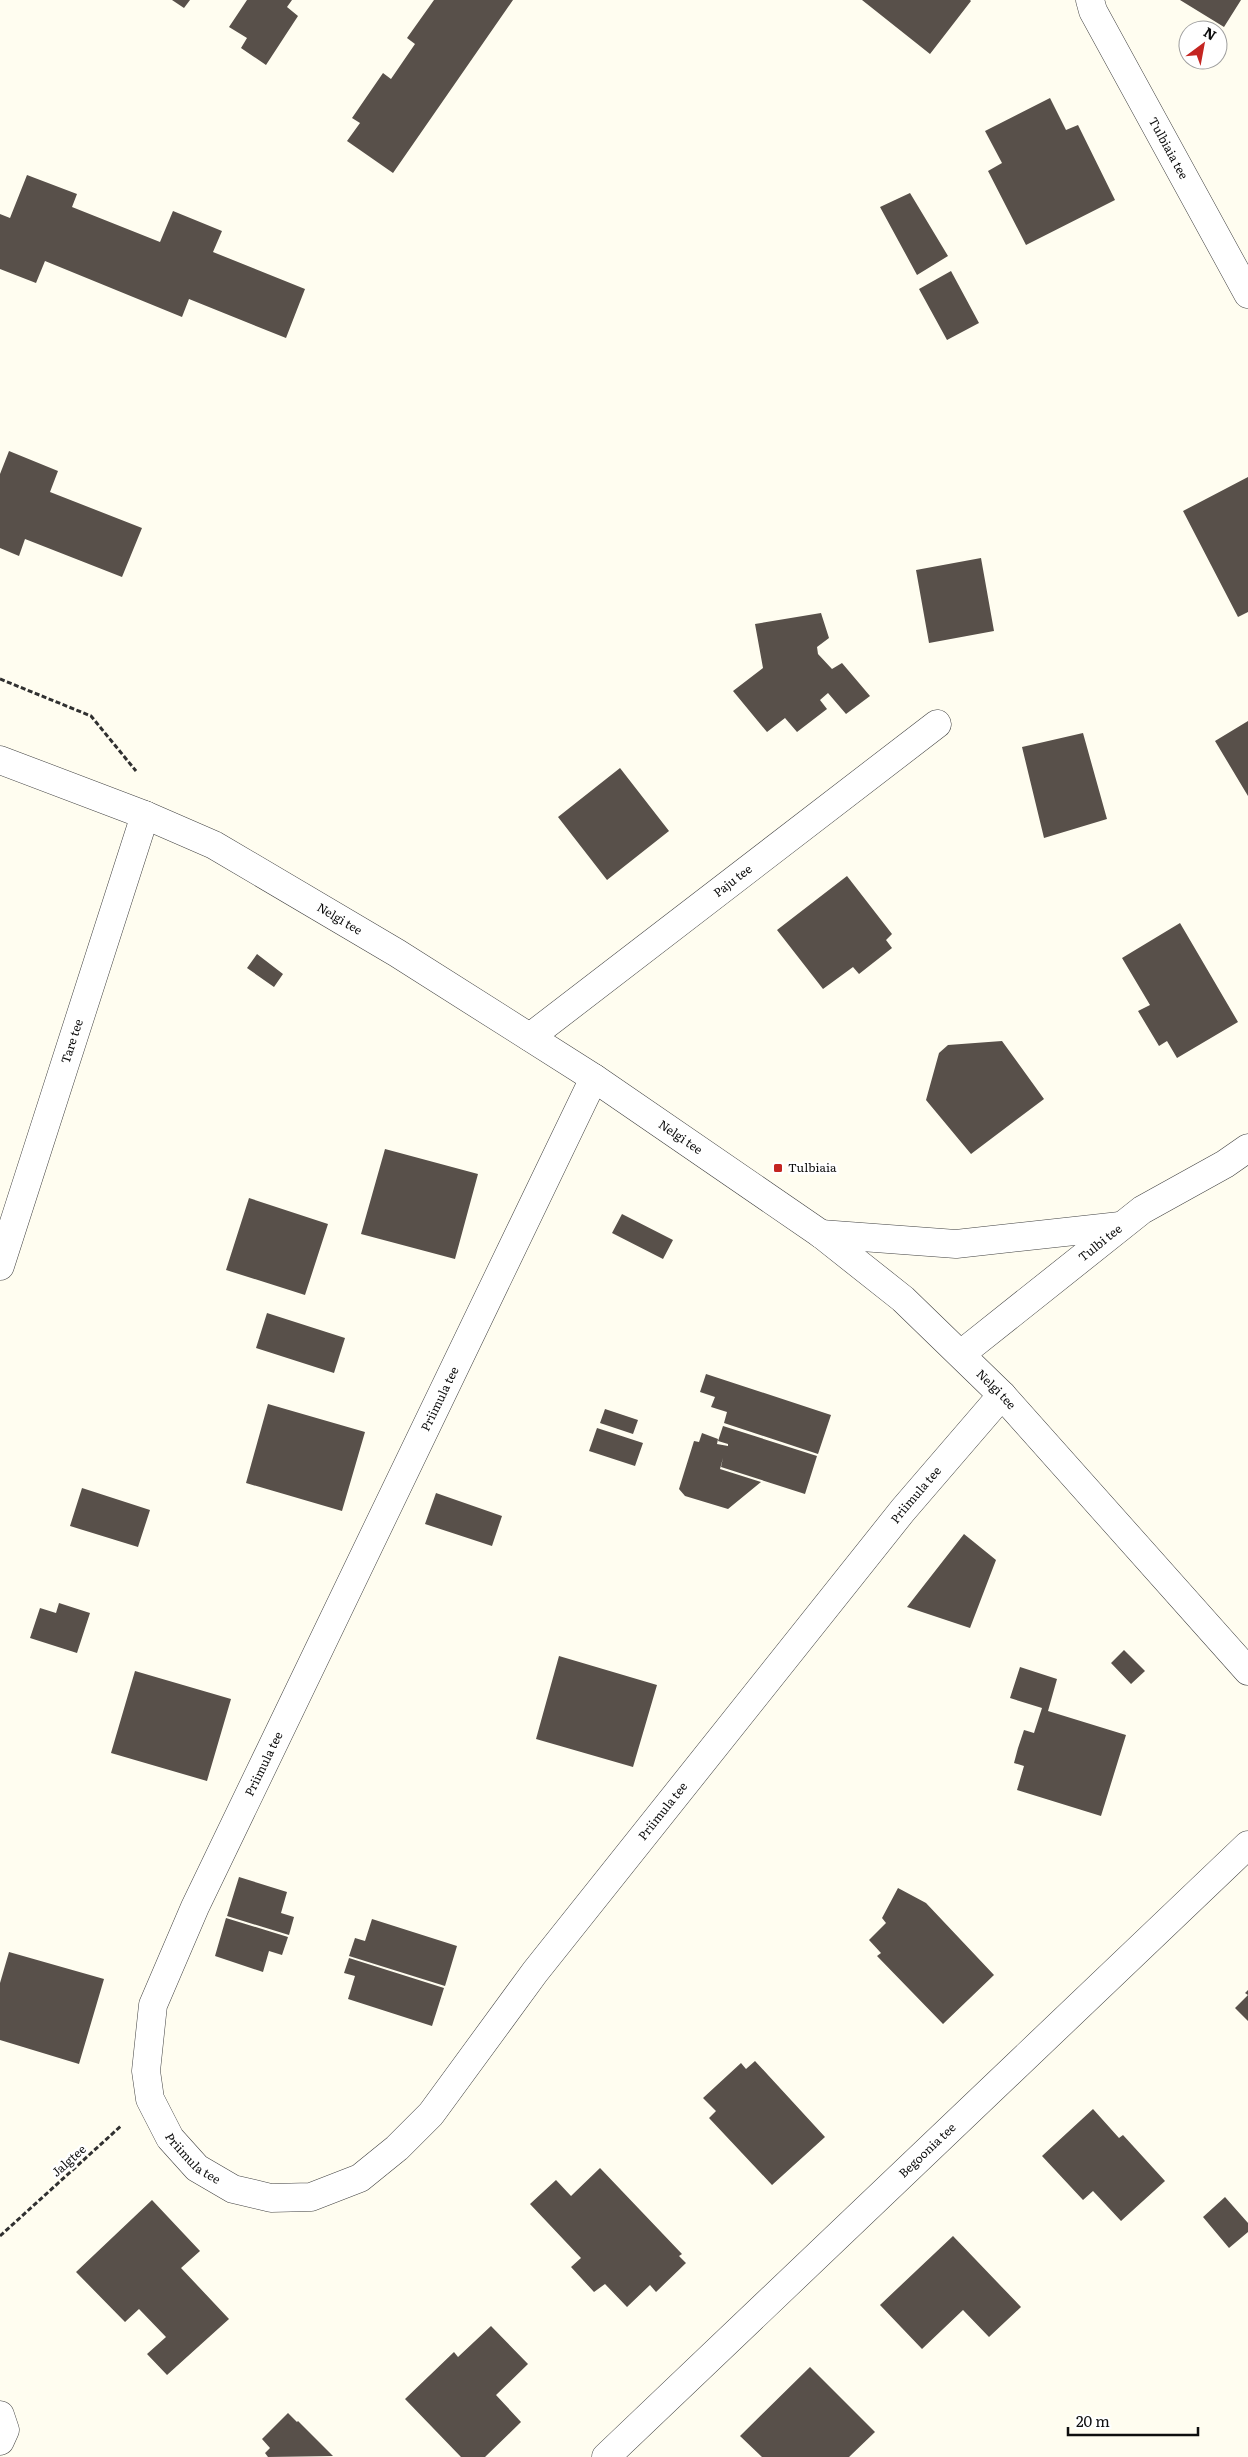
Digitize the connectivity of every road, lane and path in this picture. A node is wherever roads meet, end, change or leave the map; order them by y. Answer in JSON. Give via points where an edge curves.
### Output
{"nodes":[{"id":1,"x":1090,"y":0,"type":"edge"},
{"id":2,"x":1248,"y":294,"type":"edge"},
{"id":3,"x":0,"y":678,"type":"edge"},
{"id":4,"x":937,"y":724,"type":"dead end"},
{"id":5,"x":0,"y":760,"type":"edge"},
{"id":6,"x":145,"y":815,"type":"junction"},
{"id":7,"x":530,"y":1037,"type":"junction"},
{"id":8,"x":594,"y":1078,"type":"junction"},
{"id":9,"x":1248,"y":1148,"type":"edge"},
{"id":10,"x":1120,"y":1226,"type":"junction"},
{"id":11,"x":821,"y":1234,"type":"junction"},
{"id":12,"x":0,"y":1266,"type":"edge"},
{"id":13,"x":961,"y":1354,"type":"junction"},
{"id":14,"x":1002,"y":1395,"type":"junction"},
{"id":15,"x":1248,"y":1670,"type":"edge"},
{"id":16,"x":1248,"y":1845,"type":"edge"},
{"id":17,"x":150,"y":2099,"type":"junction"},
{"id":18,"x":0,"y":2236,"type":"edge"},
{"id":19,"x":0,"y":2416,"type":"edge"},
{"id":20,"x":0,"y":2441,"type":"edge"},
{"id":21,"x":606,"y":2457,"type":"edge"}],
"edges":[{"from":1,"to":2,"type":"street","name":"Tulbiaia tee"},
{"from":3,"to":6,"type":"path","via":[[91,716],[139,774]]},
{"from":4,"to":7,"type":"street","name":"Paju tee"},
{"from":5,"to":6,"type":"street","name":"Nelgi tee"},
{"from":6,"to":7,"type":"street","name":"Nelgi tee","via":[[214,845],[397,953]]},
{"from":6,"to":12,"type":"street","name":"Tare tee"},
{"from":7,"to":8,"type":"street","name":"Nelgi tee"},
{"from":8,"to":11,"type":"street","name":"Nelgi tee"},
{"from":8,"to":17,"type":"street","name":"Priimula tee","via":[[191,1916],[153,2005],[146,2071]]},
{"from":9,"to":10,"type":"street","name":"Tulbi tee"},
{"from":10,"to":11,"type":"street","via":[[956,1244]]},
{"from":10,"to":13,"type":"street","name":"Tulbi tee"},
{"from":11,"to":13,"type":"street","name":"Nelgi tee","via":[[903,1299]]},
{"from":13,"to":14,"type":"street","name":"Nelgi tee"},
{"from":14,"to":15,"type":"street","name":"Nelgi tee"},
{"from":14,"to":17,"type":"street","name":"Priimula tee","via":[[896,1518],[536,1972],[432,2114],[398,2148],[360,2178],[310,2197],[270,2198],[233,2189],[196,2168],[170,2138]]},
{"from":16,"to":21,"type":"street","name":"Begoonia tee"},
{"from":17,"to":18,"type":"path","name":"Jalgtee"},
{"from":19,"to":20,"type":"street","via":[[4,2430]]}]}
